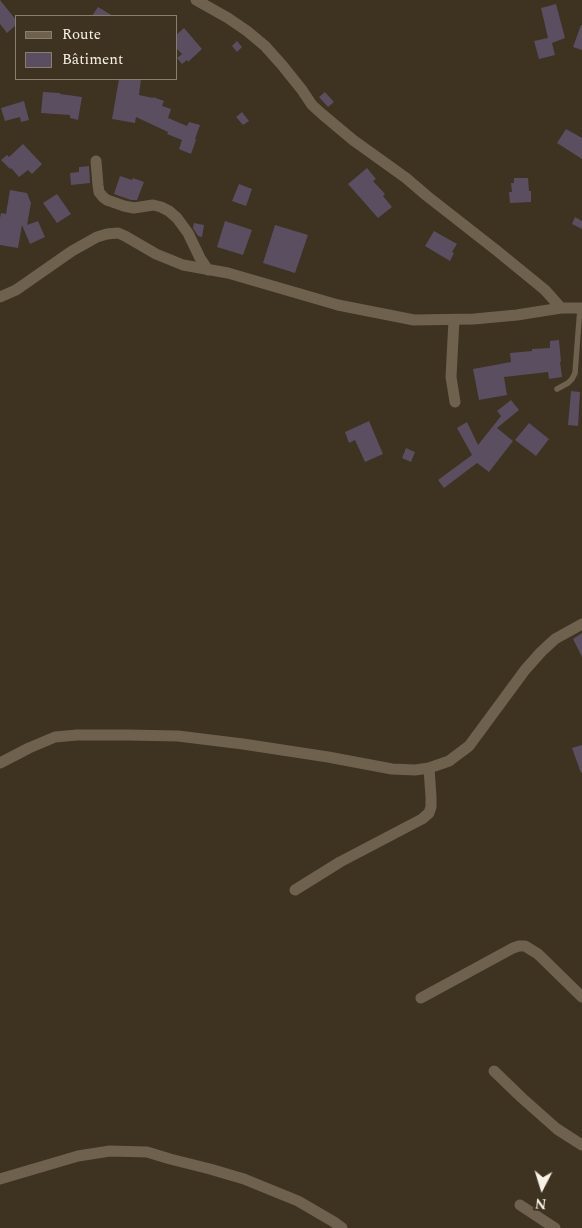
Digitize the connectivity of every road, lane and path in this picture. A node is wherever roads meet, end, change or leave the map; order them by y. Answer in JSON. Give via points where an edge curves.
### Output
{"nodes":[{"id":1,"x":196,"y":0,"type":"edge"},
{"id":2,"x":96,"y":161,"type":"dead end"},
{"id":3,"x":208,"y":270,"type":"junction"},
{"id":4,"x":0,"y":297,"type":"edge"},
{"id":5,"x":561,"y":308,"type":"junction"},
{"id":6,"x":581,"y":308,"type":"edge"},
{"id":7,"x":454,"y":320,"type":"junction"},
{"id":8,"x":557,"y":389,"type":"dead end"},
{"id":9,"x":455,"y":402,"type":"dead end"},
{"id":10,"x":582,"y":624,"type":"edge"},
{"id":11,"x":0,"y":763,"type":"edge"},
{"id":12,"x":428,"y":768,"type":"junction"},
{"id":13,"x":295,"y":890,"type":"dead end"},
{"id":14,"x":582,"y":997,"type":"edge"},
{"id":15,"x":421,"y":998,"type":"dead end"},
{"id":16,"x":494,"y":1071,"type":"dead end"},
{"id":17,"x":582,"y":1145,"type":"edge"},
{"id":18,"x":0,"y":1179,"type":"edge"},
{"id":19,"x":520,"y":1206,"type":"dead end"},
{"id":20,"x":342,"y":1228,"type":"edge"},
{"id":21,"x":555,"y":1228,"type":"edge"}],
"edges":[{"from":1,"to":5,"type":"street","via":[[228,18],[265,46],[322,114],[496,250],[545,290]]},
{"from":2,"to":3,"type":"street","via":[[98,185],[103,197],[124,206],[153,205],[169,211],[188,233]]},
{"from":3,"to":4,"type":"street","via":[[171,261],[118,233],[107,234],[72,251],[16,290]]},
{"from":3,"to":7,"type":"street","via":[[365,311],[414,320]]},
{"from":5,"to":6,"type":"street"},
{"from":5,"to":7,"type":"street"},
{"from":6,"to":8,"type":"lane","via":[[575,373],[568,383]]},
{"from":7,"to":9,"type":"street","via":[[451,377]]},
{"from":10,"to":12,"type":"street","via":[[555,639],[541,652],[469,746],[448,761]]},
{"from":11,"to":12,"type":"street","via":[[55,737],[127,734],[243,744],[392,769]]},
{"from":12,"to":13,"type":"street","via":[[432,798],[429,813]]},
{"from":14,"to":15,"type":"street","via":[[532,949],[519,946]]},
{"from":16,"to":17,"type":"street","via":[[557,1129]]},
{"from":18,"to":20,"type":"street","via":[[78,1156],[110,1151],[146,1152],[244,1179],[298,1201]]},
{"from":19,"to":21,"type":"street"}]}
